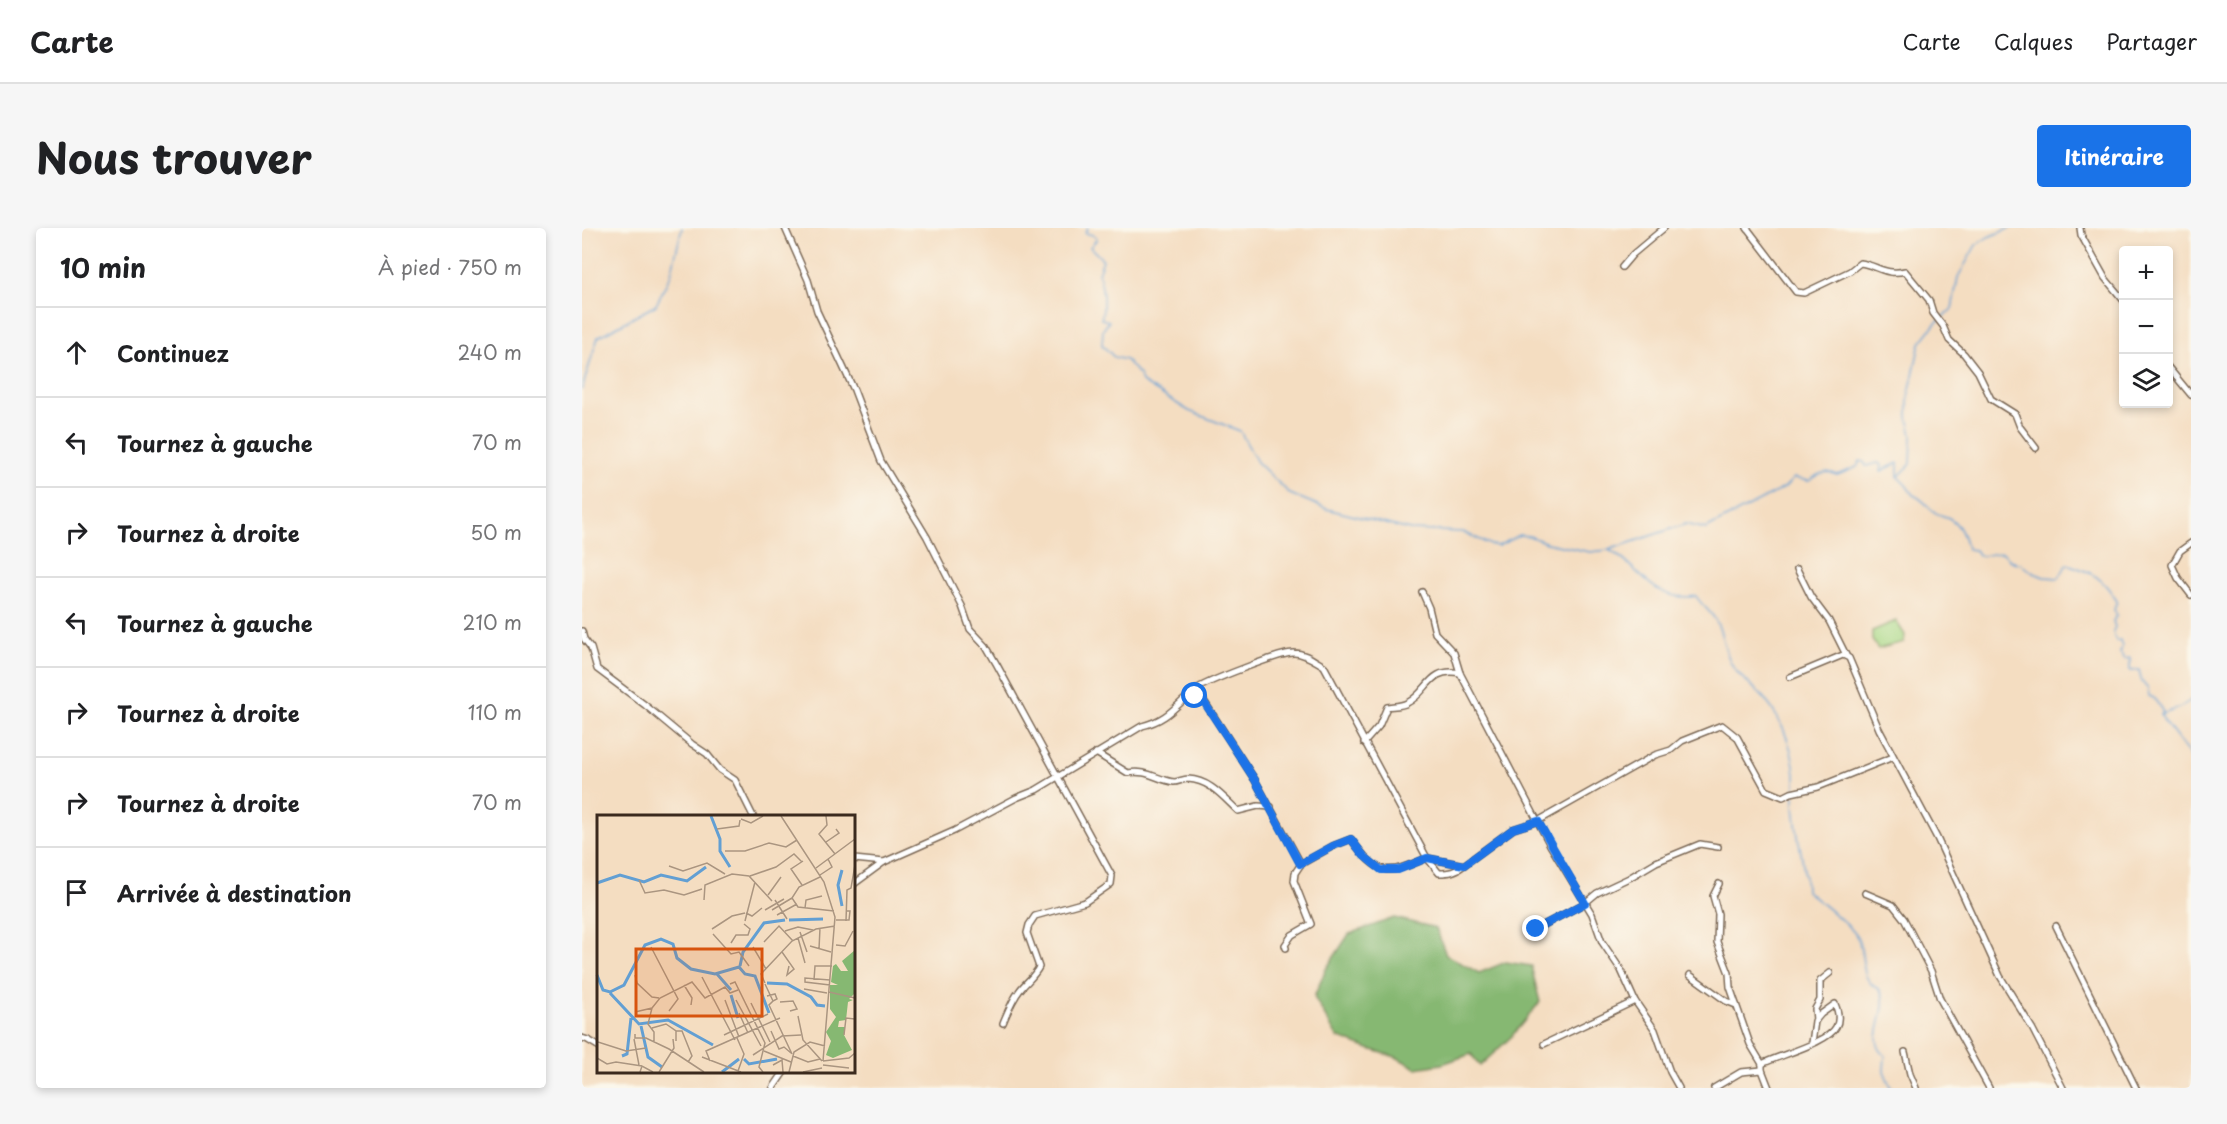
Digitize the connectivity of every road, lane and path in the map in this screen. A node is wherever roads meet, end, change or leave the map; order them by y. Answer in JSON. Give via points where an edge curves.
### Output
{"nodes":[{"id":1,"x":784,"y":228,"type":"edge"},
{"id":2,"x":1664,"y":228,"type":"edge"},
{"id":3,"x":1747,"y":228,"type":"edge"},
{"id":4,"x":2080,"y":228,"type":"edge"},
{"id":5,"x":1622,"y":267,"type":"dead end"},
{"id":6,"x":2122,"y":300,"type":"edge"},
{"id":7,"x":2173,"y":372,"type":"edge"},
{"id":8,"x":2191,"y":395,"type":"edge"},
{"id":9,"x":2036,"y":448,"type":"dead end"},
{"id":10,"x":2191,"y":543,"type":"edge"},
{"id":11,"x":1797,"y":569,"type":"dead end"},
{"id":12,"x":1422,"y":592,"type":"dead end"},
{"id":13,"x":2191,"y":596,"type":"edge"},
{"id":14,"x":582,"y":631,"type":"edge"},
{"id":15,"x":1846,"y":655,"type":"junction"},
{"id":16,"x":1460,"y":674,"type":"junction"},
{"id":17,"x":1790,"y":677,"type":"dead end"},
{"id":18,"x":1196,"y":689,"type":"junction"},
{"id":19,"x":1364,"y":743,"type":"junction"},
{"id":20,"x":1096,"y":753,"type":"junction"},
{"id":21,"x":1893,"y":757,"type":"junction"},
{"id":22,"x":1059,"y":775,"type":"junction"},
{"id":23,"x":1271,"y":807,"type":"junction"},
{"id":24,"x":752,"y":815,"type":"edge"},
{"id":25,"x":1538,"y":821,"type":"junction"},
{"id":26,"x":1718,"y":847,"type":"dead end"},
{"id":27,"x":1427,"y":858,"type":"junction"},
{"id":28,"x":855,"y":859,"type":"edge"},
{"id":29,"x":884,"y":862,"type":"junction"},
{"id":30,"x":1300,"y":864,"type":"junction"},
{"id":31,"x":1464,"y":865,"type":"junction"},
{"id":32,"x":855,"y":883,"type":"edge"},
{"id":33,"x":1719,"y":885,"type":"dead end"},
{"id":34,"x":1865,"y":893,"type":"dead end"},
{"id":35,"x":1585,"y":903,"type":"junction"},
{"id":36,"x":2056,"y":926,"type":"dead end"},
{"id":37,"x":1536,"y":929,"type":"dead end"},
{"id":38,"x":1286,"y":948,"type":"dead end"},
{"id":39,"x":1830,"y":973,"type":"dead end"},
{"id":40,"x":1690,"y":975,"type":"dead end"},
{"id":41,"x":1635,"y":1001,"type":"junction"},
{"id":42,"x":1736,"y":1005,"type":"junction"},
{"id":43,"x":1816,"y":1020,"type":"junction"},
{"id":44,"x":1003,"y":1023,"type":"dead end"},
{"id":45,"x":582,"y":1038,"type":"edge"},
{"id":46,"x":1544,"y":1044,"type":"dead end"},
{"id":47,"x":1812,"y":1044,"type":"junction"},
{"id":48,"x":597,"y":1045,"type":"edge"},
{"id":49,"x":1905,"y":1052,"type":"dead end"},
{"id":50,"x":1762,"y":1067,"type":"junction"},
{"id":51,"x":783,"y":1073,"type":"edge"},
{"id":52,"x":773,"y":1088,"type":"edge"},
{"id":53,"x":1679,"y":1088,"type":"edge"},
{"id":54,"x":1714,"y":1088,"type":"edge"},
{"id":55,"x":1769,"y":1088,"type":"edge"},
{"id":56,"x":1916,"y":1088,"type":"edge"},
{"id":57,"x":1989,"y":1088,"type":"edge"},
{"id":58,"x":2063,"y":1088,"type":"edge"},
{"id":59,"x":2136,"y":1088,"type":"edge"}],
"edges":[{"from":1,"to":22,"type":"street","via":[[854,390],[880,461],[927,537],[970,629],[986,646]]},
{"from":2,"to":5,"type":"street"},
{"from":3,"to":9,"type":"street","via":[[1796,291],[1804,293],[1860,263],[1880,271],[1905,271],[1929,300],[1949,340],[1978,372],[1991,399],[2015,414]]},
{"from":4,"to":6,"type":"street","via":[[2105,278]]},
{"from":7,"to":8,"type":"street"},
{"from":10,"to":13,"type":"street","via":[[2180,551],[2172,566]]},
{"from":11,"to":15,"type":"street"},
{"from":12,"to":16,"type":"street","via":[[1435,633],[1454,654]]},
{"from":14,"to":24,"type":"street","via":[[597,669],[707,753],[720,770],[735,780]]},
{"from":15,"to":17,"type":"street"},
{"from":15,"to":21,"type":"street"},
{"from":16,"to":19,"type":"street","via":[[1448,671],[1436,676],[1406,704],[1387,707],[1379,726]]},
{"from":16,"to":25,"type":"street"},
{"from":18,"to":19,"type":"street","via":[[1235,671],[1294,652],[1308,656],[1324,666]]},
{"from":18,"to":20,"type":"street","via":[[1180,706]]},
{"from":18,"to":23,"type":"street","via":[[1195,696],[1204,702]]},
{"from":19,"to":27,"type":"street"},
{"from":20,"to":22,"type":"street"},
{"from":20,"to":23,"type":"street","via":[[1128,773],[1211,785],[1238,811]]},
{"from":21,"to":25,"type":"street","via":[[1783,797],[1766,790],[1737,737],[1722,725],[1655,755]]},
{"from":21,"to":58,"type":"street","via":[[1937,838],[2000,976]]},
{"from":22,"to":29,"type":"street","via":[[954,831]]},
{"from":22,"to":44,"type":"street","via":[[1110,868],[1111,884],[1085,902],[1035,916],[1027,933],[1039,967],[1011,1003]]},
{"from":23,"to":30,"type":"street"},
{"from":25,"to":31,"type":"street","via":[[1513,829]]},
{"from":25,"to":35,"type":"street"},
{"from":26,"to":35,"type":"street","via":[[1700,844],[1656,862],[1597,892]]},
{"from":27,"to":30,"type":"street","via":[[1398,870],[1381,870],[1351,839]]},
{"from":27,"to":31,"type":"street"},
{"from":27,"to":31,"type":"street","via":[[1439,873]]},
{"from":28,"to":29,"type":"street"},
{"from":29,"to":32,"type":"street"},
{"from":30,"to":38,"type":"street","via":[[1294,881],[1311,924],[1292,935]]},
{"from":33,"to":42,"type":"street","via":[[1713,896],[1718,914],[1717,942],[1726,960]]},
{"from":34,"to":57,"type":"street","via":[[1893,905],[1904,919],[1931,971],[1940,999]]},
{"from":35,"to":37,"type":"street"},
{"from":35,"to":41,"type":"street"},
{"from":36,"to":59,"type":"street"},
{"from":39,"to":43,"type":"street","via":[[1820,981]]},
{"from":40,"to":42,"type":"street"},
{"from":41,"to":46,"type":"street"},
{"from":41,"to":53,"type":"street","via":[[1655,1030]]},
{"from":42,"to":50,"type":"street"},
{"from":43,"to":47,"type":"street"},
{"from":43,"to":47,"type":"street","via":[[1835,1004],[1838,1025]]},
{"from":45,"to":48,"type":"street"},
{"from":47,"to":50,"type":"street","via":[[1774,1058]]},
{"from":49,"to":56,"type":"street"},
{"from":50,"to":54,"type":"street","via":[[1741,1072]]},
{"from":50,"to":55,"type":"street"},
{"from":51,"to":52,"type":"street"}]}
